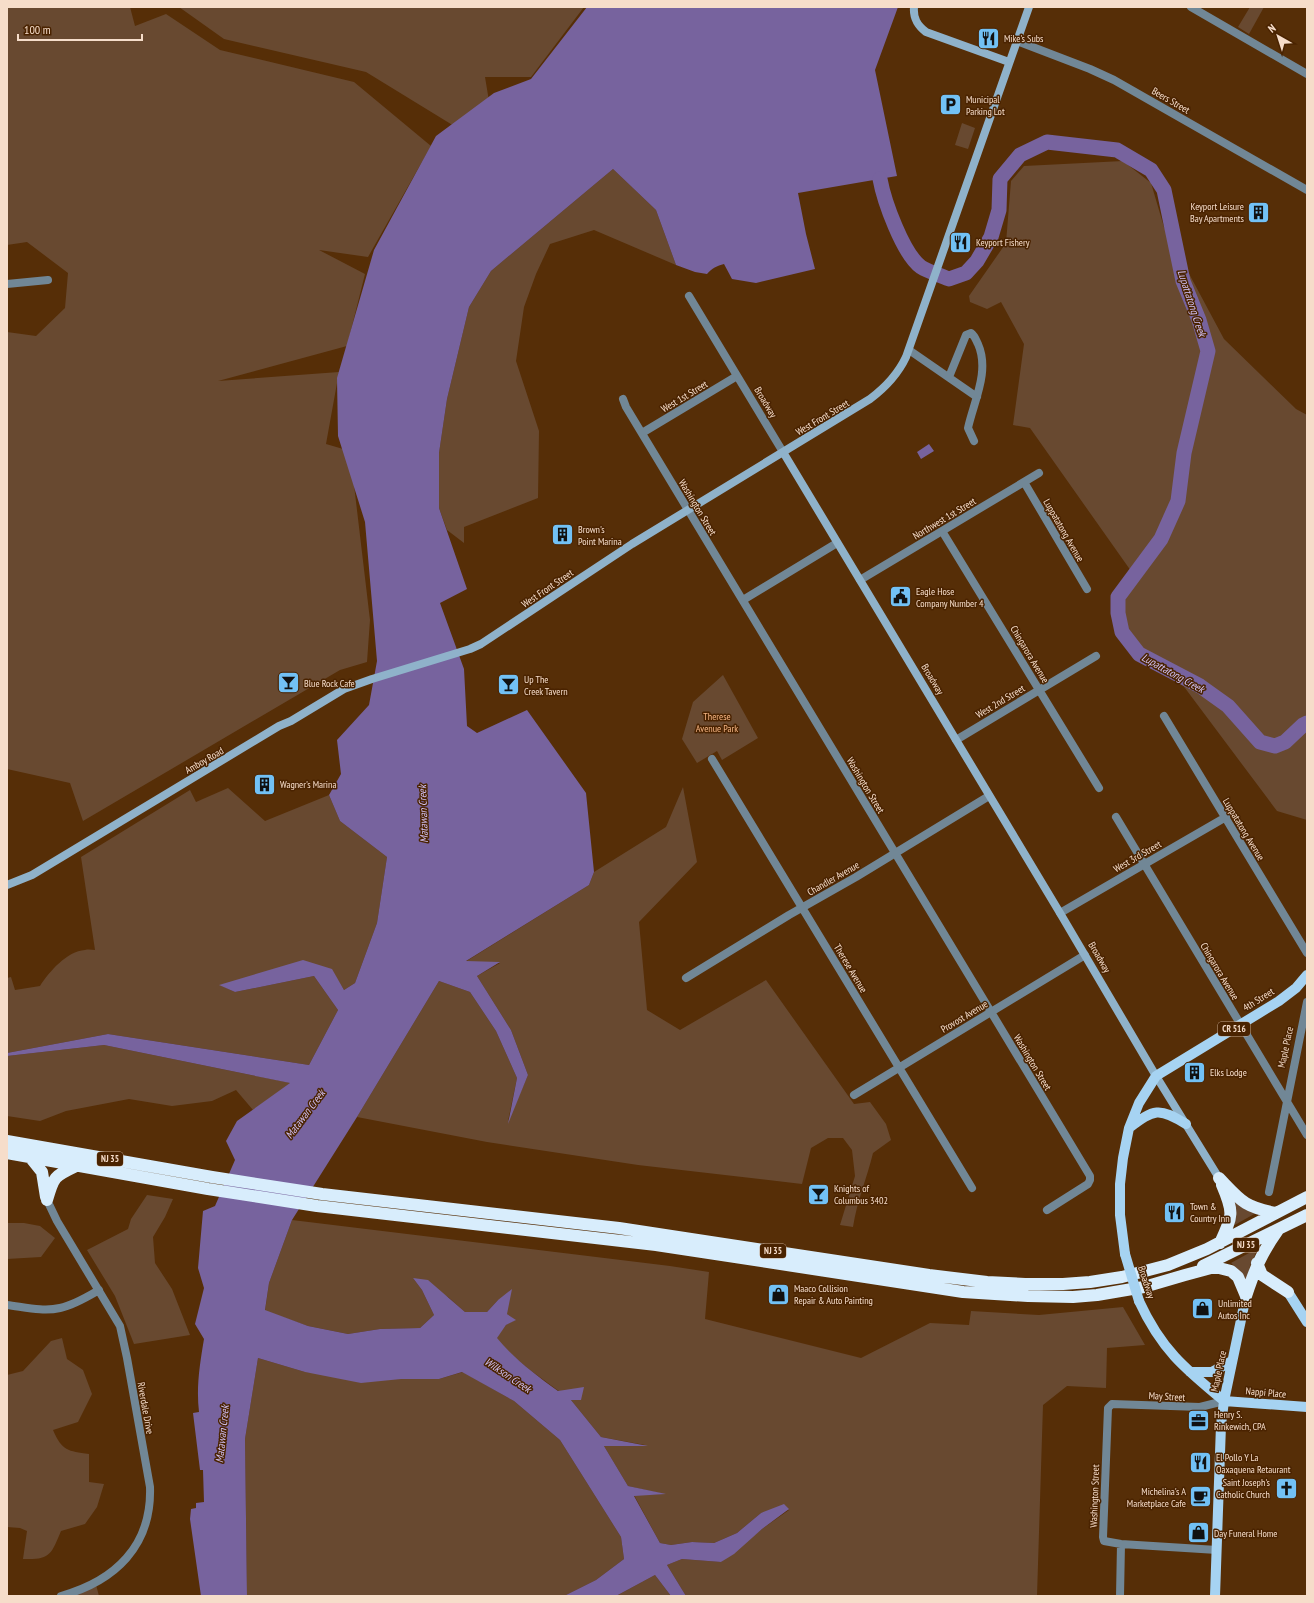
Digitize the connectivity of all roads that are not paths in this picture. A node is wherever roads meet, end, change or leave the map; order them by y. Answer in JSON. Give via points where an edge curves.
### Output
{"nodes":[{"id":1,"x":914,"y":7,"type":"edge"},
{"id":2,"x":1029,"y":7,"type":"edge"},
{"id":3,"x":1191,"y":7,"type":"edge"},
{"id":4,"x":1017,"y":41,"type":"junction"},
{"id":5,"x":1009,"y":62,"type":"junction"},
{"id":6,"x":1307,"y":74,"type":"edge"},
{"id":7,"x":1307,"y":190,"type":"edge"},
{"id":8,"x":48,"y":280,"type":"dead end"},
{"id":9,"x":7,"y":284,"type":"edge"},
{"id":10,"x":689,"y":296,"type":"dead end"},
{"id":11,"x":909,"y":350,"type":"junction"},
{"id":12,"x":737,"y":376,"type":"junction"},
{"id":13,"x":949,"y":377,"type":"junction"},
{"id":14,"x":977,"y":397,"type":"junction"},
{"id":15,"x":623,"y":399,"type":"dead end"},
{"id":16,"x":642,"y":433,"type":"junction"},
{"id":17,"x":974,"y":442,"type":"dead end"},
{"id":18,"x":783,"y":452,"type":"junction"},
{"id":19,"x":1039,"y":473,"type":"dead end"},
{"id":20,"x":1024,"y":482,"type":"junction"},
{"id":21,"x":688,"y":509,"type":"junction"},
{"id":22,"x":942,"y":531,"type":"junction"},
{"id":23,"x":837,"y":543,"type":"junction"},
{"id":24,"x":860,"y":580,"type":"junction"},
{"id":25,"x":1086,"y":589,"type":"dead end"},
{"id":26,"x":743,"y":600,"type":"junction"},
{"id":27,"x":1096,"y":656,"type":"dead end"},
{"id":28,"x":416,"y":666,"type":"joint"},
{"id":29,"x":1039,"y":689,"type":"junction"},
{"id":30,"x":1164,"y":716,"type":"dead end"},
{"id":31,"x":956,"y":740,"type":"junction"},
{"id":32,"x":712,"y":759,"type":"dead end"},
{"id":33,"x":1099,"y":788,"type":"dead end"},
{"id":34,"x":989,"y":796,"type":"junction"},
{"id":35,"x":1116,"y":816,"type":"dead end"},
{"id":36,"x":1226,"y":817,"type":"junction"},
{"id":37,"x":895,"y":853,"type":"junction"},
{"id":38,"x":1144,"y":863,"type":"junction"},
{"id":39,"x":7,"y":885,"type":"edge"},
{"id":40,"x":802,"y":908,"type":"junction"},
{"id":41,"x":1060,"y":913,"type":"junction"},
{"id":42,"x":1307,"y":953,"type":"edge"},
{"id":43,"x":1085,"y":955,"type":"junction"},
{"id":44,"x":1307,"y":974,"type":"edge"},
{"id":45,"x":686,"y":978,"type":"dead end"},
{"id":46,"x":1307,"y":1002,"type":"edge"},
{"id":47,"x":990,"y":1011,"type":"junction"},
{"id":48,"x":1241,"y":1025,"type":"junction"},
{"id":49,"x":898,"y":1067,"type":"junction"},
{"id":50,"x":1156,"y":1076,"type":"junction"},
{"id":51,"x":854,"y":1095,"type":"dead end"},
{"id":52,"x":1286,"y":1101,"type":"junction"},
{"id":53,"x":1186,"y":1124,"type":"junction"},
{"id":54,"x":1129,"y":1128,"type":"junction"},
{"id":55,"x":1307,"y":1135,"type":"edge"},
{"id":56,"x":7,"y":1141,"type":"edge"},
{"id":57,"x":7,"y":1153,"type":"edge"},
{"id":58,"x":30,"y":1157,"type":"junction"},
{"id":59,"x":78,"y":1165,"type":"junction"},
{"id":60,"x":1219,"y":1178,"type":"junction"},
{"id":61,"x":210,"y":1183,"type":"junction"},
{"id":62,"x":972,"y":1188,"type":"dead end"},
{"id":63,"x":1269,"y":1192,"type":"dead end"},
{"id":64,"x":1307,"y":1197,"type":"edge"},
{"id":65,"x":47,"y":1200,"type":"junction"},
{"id":66,"x":1047,"y":1210,"type":"dead end"},
{"id":67,"x":1276,"y":1213,"type":"junction"},
{"id":68,"x":1307,"y":1215,"type":"edge"},
{"id":69,"x":1278,"y":1230,"type":"junction"},
{"id":70,"x":1220,"y":1243,"type":"junction"},
{"id":71,"x":1257,"y":1263,"type":"junction"},
{"id":72,"x":1185,"y":1275,"type":"junction"},
{"id":73,"x":99,"y":1290,"type":"junction"},
{"id":74,"x":1288,"y":1292,"type":"joint"},
{"id":75,"x":1246,"y":1296,"type":"junction"},
{"id":76,"x":7,"y":1305,"type":"edge"},
{"id":77,"x":1307,"y":1322,"type":"edge"},
{"id":78,"x":1232,"y":1361,"type":"junction"},
{"id":79,"x":1190,"y":1372,"type":"junction"},
{"id":80,"x":1224,"y":1401,"type":"junction"},
{"id":81,"x":1109,"y":1405,"type":"joint"},
{"id":82,"x":1307,"y":1407,"type":"edge"},
{"id":83,"x":1121,"y":1544,"type":"junction"},
{"id":84,"x":1216,"y":1550,"type":"junction"},
{"id":85,"x":61,"y":1596,"type":"edge"},
{"id":86,"x":1120,"y":1596,"type":"edge"},
{"id":87,"x":1215,"y":1596,"type":"edge"}],
"edges":[{"from":1,"to":5,"type":"main road","via":[[915,20],[926,32]]},
{"from":2,"to":4,"type":"main road","name":"West Front Street"},
{"from":3,"to":6,"type":"street"},
{"from":4,"to":5,"type":"main road","name":"West Front Street"},
{"from":4,"to":7,"type":"street","name":"Beers Street","via":[[1114,80]]},
{"from":5,"to":11,"type":"main road","name":"West Front Street"},
{"from":8,"to":9,"type":"street"},
{"from":10,"to":12,"type":"street","name":"Broadway"},
{"from":11,"to":13,"type":"street"},
{"from":11,"to":18,"type":"main road","name":"West Front Street","via":[[897,373],[881,391]]},
{"from":12,"to":16,"type":"street","name":"West 1st Street"},
{"from":12,"to":18,"type":"street","name":"Broadway"},
{"from":13,"to":14,"type":"street"},
{"from":13,"to":14,"type":"street","via":[[966,335],[973,334],[982,360]]},
{"from":14,"to":17,"type":"street","via":[[968,428]]},
{"from":15,"to":16,"type":"street","name":"Washington Street"},
{"from":16,"to":21,"type":"street","name":"Washington Street"},
{"from":18,"to":21,"type":"main road","name":"West Front Street"},
{"from":18,"to":23,"type":"main road","name":"Broadway"},
{"from":19,"to":20,"type":"street","name":"Northwest 1st Street"},
{"from":20,"to":22,"type":"street","name":"Northwest 1st Street"},
{"from":20,"to":25,"type":"street","name":"Luppatatong Avenue"},
{"from":21,"to":26,"type":"street","name":"Washington Street"},
{"from":21,"to":28,"type":"main road","name":"West Front Street","via":[[481,644]]},
{"from":22,"to":24,"type":"street","name":"Northwest 1st Street"},
{"from":22,"to":29,"type":"street","name":"Chingarora Avenue"},
{"from":23,"to":24,"type":"main road","name":"Broadway"},
{"from":23,"to":26,"type":"street"},
{"from":24,"to":31,"type":"main road","name":"Broadway"},
{"from":26,"to":37,"type":"street","name":"Washington Street"},
{"from":27,"to":29,"type":"street","name":"West 2nd Street"},
{"from":28,"to":39,"type":"main road","name":"Amboy Road","via":[[344,689],[32,875]]},
{"from":29,"to":31,"type":"street","name":"West 2nd Street"},
{"from":29,"to":33,"type":"street","name":"Chingarora Avenue"},
{"from":30,"to":36,"type":"street","name":"Luppatatong Avenue"},
{"from":31,"to":34,"type":"main road","name":"Broadway"},
{"from":32,"to":40,"type":"street","name":"Therese Avenue"},
{"from":34,"to":37,"type":"street","name":"Chandler Avenue"},
{"from":34,"to":41,"type":"main road","name":"Broadway"},
{"from":35,"to":38,"type":"street","name":"Chingarora Avenue"},
{"from":36,"to":38,"type":"street","name":"West 3rd Street"},
{"from":36,"to":42,"type":"street","name":"Luppatatong Avenue"},
{"from":37,"to":40,"type":"street","name":"Chandler Avenue"},
{"from":37,"to":47,"type":"street","name":"Washington Street"},
{"from":38,"to":41,"type":"street","name":"West 3rd Street"},
{"from":38,"to":48,"type":"street","name":"Chingarora Avenue"},
{"from":40,"to":45,"type":"street","name":"Chandler Avenue"},
{"from":40,"to":49,"type":"street","name":"Therese Avenue"},
{"from":41,"to":43,"type":"main road","name":"Broadway"},
{"from":43,"to":47,"type":"street","name":"Provost Avenue"},
{"from":43,"to":50,"type":"main road","name":"Broadway"},
{"from":44,"to":48,"type":"main road","name":"4th Street","number":"CR 516","via":[[1296,988]]},
{"from":46,"to":52,"type":"street","name":"Maple Place"},
{"from":47,"to":49,"type":"street","name":"Provost Avenue"},
{"from":47,"to":66,"type":"street","name":"Washington Street","via":[[1090,1176],[1090,1180],[1082,1188]]},
{"from":48,"to":50,"type":"main road","name":"4th Street","number":"CR 516"},
{"from":48,"to":52,"type":"street","name":"Chingarora Avenue"},
{"from":49,"to":51,"type":"street","name":"Provost Avenue"},
{"from":49,"to":62,"type":"street","name":"Therese Avenue"},
{"from":50,"to":53,"type":"main road","name":"Broadway"},
{"from":50,"to":54,"type":"main road","name":"Broadway","number":"CR 516","via":[[1139,1103]]},
{"from":52,"to":55,"type":"street","name":"Chingarora Avenue"},
{"from":52,"to":63,"type":"street","name":"Maple Place"},
{"from":53,"to":54,"type":"main road","via":[[1173,1116],[1157,1112],[1145,1116]]},
{"from":53,"to":60,"type":"main road","name":"Broadway"},
{"from":54,"to":79,"type":"main road","name":"Broadway","number":"CR 516","bridge":true,"via":[[1120,1184],[1120,1215],[1125,1254],[1147,1318],[1164,1345]]},
{"from":56,"to":61,"type":"highway","number":"NJ 35"},
{"from":57,"to":58,"type":"highway","number":"NJ 35"},
{"from":58,"to":59,"type":"highway","number":"NJ 35"},
{"from":58,"to":65,"type":"highway","via":[[42,1172]]},
{"from":59,"to":61,"type":"highway","number":"NJ 35"},
{"from":59,"to":65,"type":"highway","via":[[58,1175]]},
{"from":60,"to":67,"type":"highway","via":[[1249,1206]]},
{"from":60,"to":70,"type":"highway","via":[[1230,1205],[1230,1221]]},
{"from":61,"to":70,"type":"highway","number":"NJ 35","via":[[619,1228],[929,1275],[1017,1284],[1062,1284],[1122,1277],[1174,1262]]},
{"from":61,"to":72,"type":"highway","number":"NJ 35","via":[[317,1206],[656,1245],[922,1286],[998,1295],[1096,1295],[1144,1287]]},
{"from":64,"to":67,"type":"highway","number":"NJ 35"},
{"from":65,"to":73,"type":"street","name":"Riverdale Drive"},
{"from":67,"to":70,"type":"highway","number":"NJ 35"},
{"from":68,"to":69,"type":"highway","number":"NJ 35"},
{"from":69,"to":71,"type":"highway"},
{"from":69,"to":72,"type":"highway","number":"NJ 35"},
{"from":71,"to":74,"type":"highway","via":[[1262,1276]]},
{"from":71,"to":75,"type":"highway"},
{"from":72,"to":75,"type":"highway","via":[[1211,1268],[1231,1271],[1238,1277]]},
{"from":73,"to":76,"type":"street","via":[[59,1308]]},
{"from":73,"to":85,"type":"street","name":"Riverdale Drive","via":[[123,1337],[150,1487],[149,1510],[139,1541],[120,1565],[94,1582]]},
{"from":74,"to":77,"type":"main road"},
{"from":75,"to":78,"type":"main road","name":"Maple Place"},
{"from":78,"to":79,"type":"main road","via":[[1212,1372]]},
{"from":78,"to":80,"type":"main road","name":"Maple Place"},
{"from":79,"to":80,"type":"main road","name":"Broadway","number":"CR 516"},
{"from":80,"to":81,"type":"street","name":"May Street","via":[[1200,1407]]},
{"from":80,"to":82,"type":"main road","name":"Nappi Place"},
{"from":80,"to":84,"type":"main road","name":"Maple Place"},
{"from":81,"to":83,"type":"street","name":"Washington Street","via":[[1103,1537],[1106,1542]]},
{"from":83,"to":84,"type":"street"},
{"from":83,"to":86,"type":"street"},
{"from":84,"to":87,"type":"main road","name":"Maple Place"}]}
